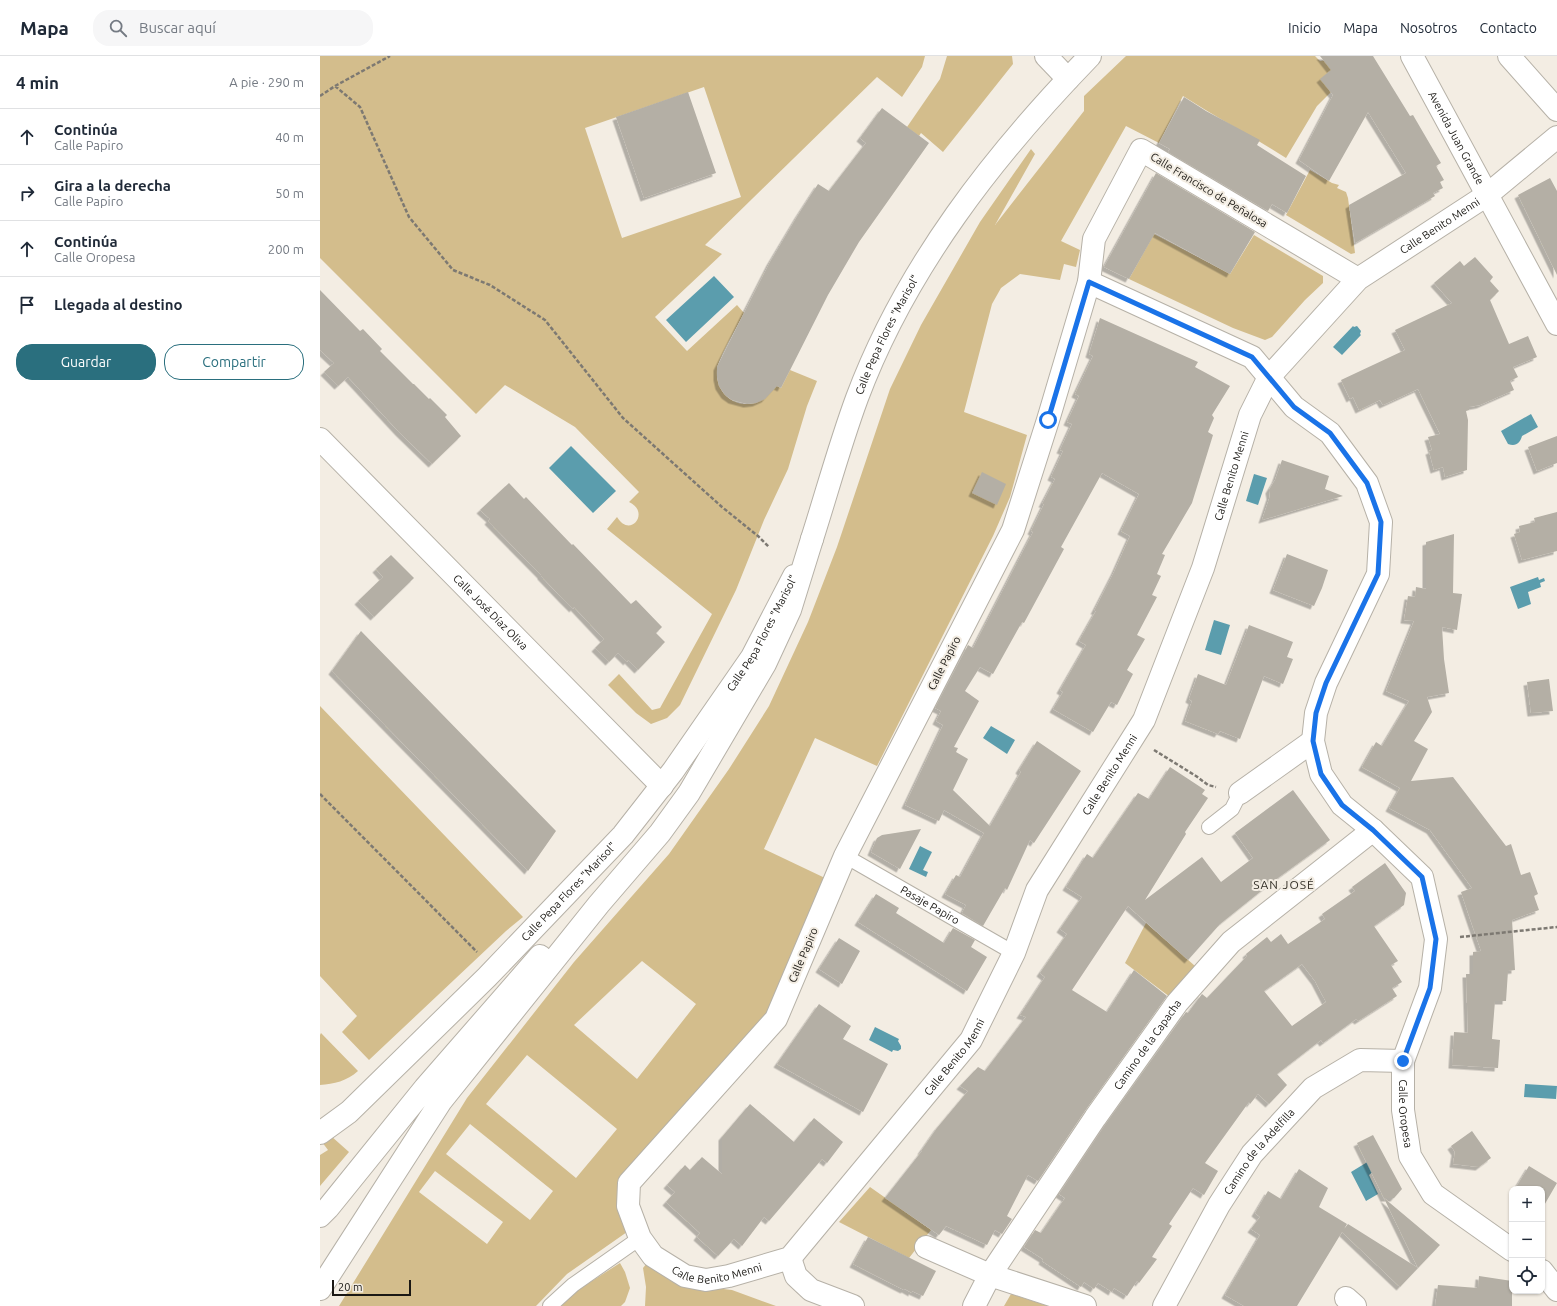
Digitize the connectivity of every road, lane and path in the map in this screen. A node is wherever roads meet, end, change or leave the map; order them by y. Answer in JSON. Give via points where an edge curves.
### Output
{"nodes":[{"id":1,"x":390,"y":56,"type":"edge"},
{"id":2,"x":1046,"y":56,"type":"edge"},
{"id":3,"x":1090,"y":56,"type":"edge"},
{"id":4,"x":1412,"y":56,"type":"edge"},
{"id":5,"x":1509,"y":56,"type":"edge"},
{"id":6,"x":1068,"y":79,"type":"junction"},
{"id":7,"x":335,"y":86,"type":"junction"},
{"id":8,"x":320,"y":96,"type":"edge"},
{"id":9,"x":1557,"y":110,"type":"edge"},
{"id":10,"x":1557,"y":136,"type":"edge"},
{"id":11,"x":1487,"y":195,"type":"junction"},
{"id":12,"x":1358,"y":279,"type":"junction"},
{"id":13,"x":1089,"y":282,"type":"junction"},
{"id":14,"x":1557,"y":324,"type":"edge"},
{"id":15,"x":1269,"y":377,"type":"junction"},
{"id":16,"x":320,"y":439,"type":"edge"},
{"id":17,"x":812,"y":539,"type":"junction"},
{"id":18,"x":769,"y":547,"type":"dead end"},
{"id":19,"x":1313,"y":741,"type":"junction"},
{"id":20,"x":1153,"y":749,"type":"dead end"},
{"id":21,"x":1204,"y":782,"type":"dead end"},
{"id":22,"x":662,"y":786,"type":"junction"},
{"id":23,"x":690,"y":793,"type":"junction"},
{"id":24,"x":1240,"y":793,"type":"joint"},
{"id":25,"x":320,"y":794,"type":"edge"},
{"id":26,"x":1209,"y":827,"type":"dead end"},
{"id":27,"x":1373,"y":830,"type":"junction"},
{"id":28,"x":845,"y":856,"type":"junction"},
{"id":29,"x":1557,"y":927,"type":"edge"},
{"id":30,"x":1436,"y":939,"type":"junction"},
{"id":31,"x":1014,"y":953,"type":"junction"},
{"id":32,"x":481,"y":955,"type":"dead end"},
{"id":33,"x":1403,"y":1061,"type":"junction"},
{"id":34,"x":320,"y":1133,"type":"edge"},
{"id":35,"x":629,"y":1184,"type":"joint"},
{"id":36,"x":320,"y":1216,"type":"edge"},
{"id":37,"x":640,"y":1238,"type":"junction"},
{"id":38,"x":926,"y":1247,"type":"dead end"},
{"id":39,"x":1509,"y":1248,"type":"edge"},
{"id":40,"x":790,"y":1258,"type":"junction"},
{"id":41,"x":990,"y":1275,"type":"junction"},
{"id":42,"x":1545,"y":1275,"type":"edge"},
{"id":43,"x":320,"y":1289,"type":"edge"},
{"id":44,"x":1557,"y":1290,"type":"edge"},
{"id":45,"x":550,"y":1306,"type":"edge"},
{"id":46,"x":853,"y":1306,"type":"edge"},
{"id":47,"x":974,"y":1306,"type":"edge"},
{"id":48,"x":1085,"y":1306,"type":"edge"},
{"id":49,"x":1164,"y":1306,"type":"edge"}],
"edges":[{"from":1,"to":7,"type":"path"},
{"from":2,"to":6,"type":"main road"},
{"from":3,"to":6,"type":"main road","name":"Calle Pepa Flores \"Marisol\""},
{"from":4,"to":11,"type":"main road","name":"Avenida Juan Grande"},
{"from":5,"to":9,"type":"main road"},
{"from":6,"to":17,"type":"main road","name":"Calle Pepa Flores \"Marisol\"","via":[[1016,136],[959,210],[917,274],[886,332],[858,397]]},
{"from":7,"to":8,"type":"path"},
{"from":7,"to":18,"type":"path","via":[[360,107],[408,217],[453,270],[490,285],[545,320],[623,418]]},
{"from":10,"to":11,"type":"main road","name":"Calle Benito Menni"},
{"from":11,"to":12,"type":"main road","name":"Calle Benito Menni"},
{"from":11,"to":14,"type":"main road","name":"Avenida Juan Grande"},
{"from":12,"to":13,"type":"main road","name":"Calle Francisco de Peñalosa","via":[[1141,150],[1094,239]]},
{"from":12,"to":15,"type":"main road","name":"Calle Benito Menni"},
{"from":13,"to":15,"type":"main road","via":[[1252,357]]},
{"from":13,"to":28,"type":"main road","name":"Calle Papiro","via":[[1013,530]]},
{"from":15,"to":19,"type":"main road","name":"Calle Oropesa","via":[[1294,407],[1330,433],[1367,483],[1381,522],[1378,574],[1326,683],[1316,713]]},
{"from":15,"to":31,"type":"main road","name":"Calle Benito Menni","via":[[1250,415],[1203,568],[1144,720],[1037,890]]},
{"from":16,"to":22,"type":"main road","name":"Calle José Díaz Oliva"},
{"from":17,"to":22,"type":"main road","name":"Calle Pepa Flores \"Marisol\"","via":[[752,657]]},
{"from":17,"to":23,"type":"main road","via":[[790,610],[765,664]]},
{"from":19,"to":24,"type":"main road"},
{"from":19,"to":27,"type":"main road","name":"Calle Oropesa","via":[[1321,774],[1342,805]]},
{"from":20,"to":21,"type":"path"},
{"from":22,"to":34,"type":"main road","name":"Calle Pepa Flores \"Marisol\"","via":[[623,835],[487,977],[349,1112]]},
{"from":23,"to":36,"type":"main road","via":[[516,982]]},
{"from":23,"to":43,"type":"main road","via":[[441,1102]]},
{"from":24,"to":26,"type":"lane","via":[[1232,809]]},
{"from":25,"to":32,"type":"path"},
{"from":27,"to":30,"type":"main road","name":"Calle Oropesa","via":[[1422,877]]},
{"from":27,"to":41,"type":"main road","name":"Camino de la Capacha","via":[[1231,942],[1177,1003],[1095,1118]]},
{"from":28,"to":31,"type":"lane","name":"Pasaje Papiro"},
{"from":28,"to":35,"type":"main road","name":"Calle Papiro","via":[[776,1019]]},
{"from":29,"to":30,"type":"path"},
{"from":30,"to":33,"type":"main road","name":"Calle Oropesa","via":[[1430,988]]},
{"from":31,"to":40,"type":"main road","name":"Calle Benito Menni","via":[[971,1040]]},
{"from":33,"to":39,"type":"main road","name":"Calle Oropesa","via":[[1402,1110],[1410,1156],[1433,1194]]},
{"from":33,"to":49,"type":"main road","name":"Camino de la Adelfilla","via":[[1360,1060],[1312,1088],[1252,1154],[1218,1205]]},
{"from":35,"to":37,"type":"main road","name":"Calle Benito Menni","via":[[628,1206]]},
{"from":37,"to":40,"type":"main road","name":"Calle Benito Menni","via":[[653,1256],[686,1276],[706,1280]]},
{"from":37,"to":45,"type":"lane","via":[[573,1285]]},
{"from":38,"to":41,"type":"main road"},
{"from":40,"to":46,"type":"main road","via":[[796,1276],[810,1290]]},
{"from":41,"to":47,"type":"main road","name":"Camino de la Capacha"},
{"from":41,"to":48,"type":"main road"},
{"from":42,"to":44,"type":"main road"}]}
